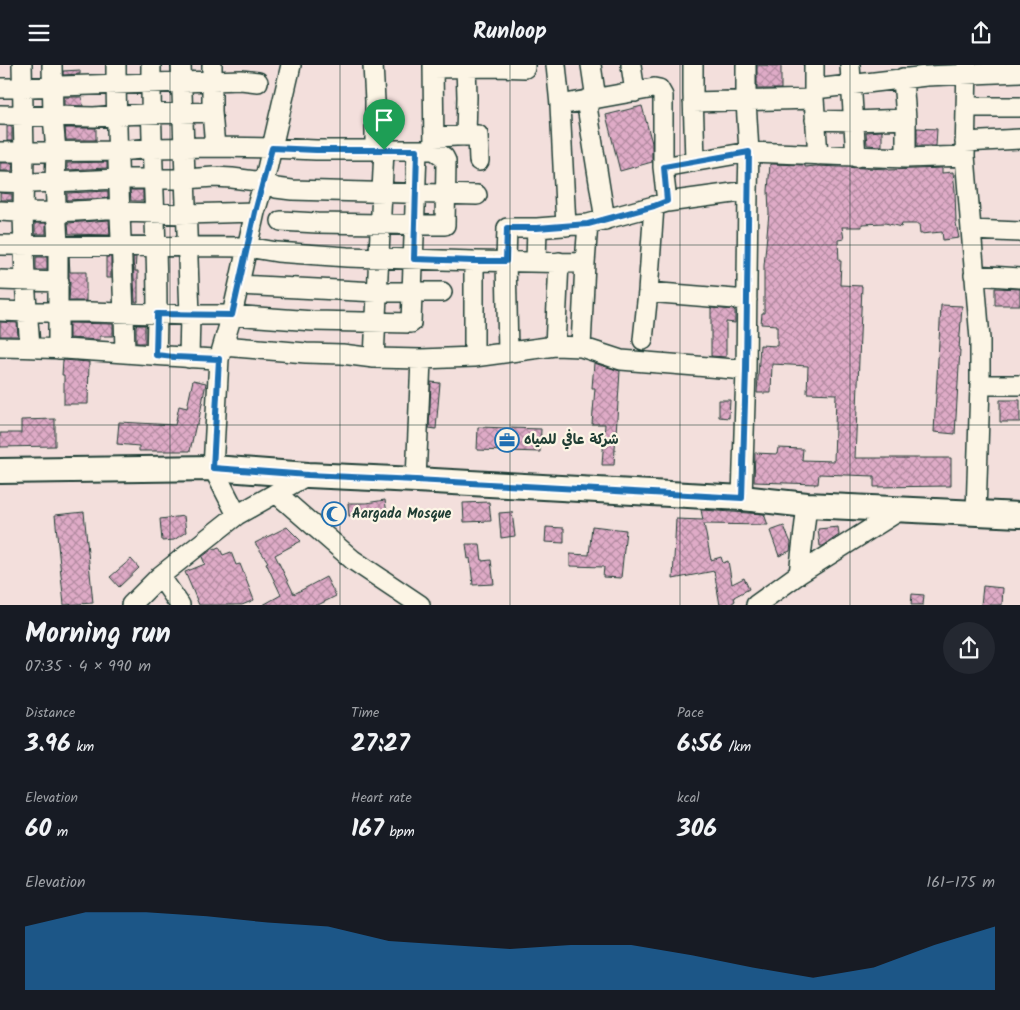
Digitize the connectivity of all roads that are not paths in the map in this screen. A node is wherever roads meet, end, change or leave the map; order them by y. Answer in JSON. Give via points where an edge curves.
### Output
{"nodes":[{"id":1,"x":22,"y":65,"type":"edge"},
{"id":2,"x":52,"y":65,"type":"edge"},
{"id":3,"x":116,"y":65,"type":"edge"},
{"id":4,"x":291,"y":65,"type":"edge"},
{"id":5,"x":373,"y":65,"type":"edge"},
{"id":6,"x":525,"y":65,"type":"edge"},
{"id":7,"x":556,"y":65,"type":"edge"},
{"id":8,"x":591,"y":65,"type":"edge"},
{"id":9,"x":631,"y":65,"type":"edge"},
{"id":10,"x":693,"y":65,"type":"edge"},
{"id":11,"x":746,"y":65,"type":"edge"},
{"id":12,"x":814,"y":65,"type":"edge"},
{"id":13,"x":850,"y":65,"type":"edge"},
{"id":14,"x":433,"y":66,"type":"edge"},
{"id":15,"x":466,"y":66,"type":"edge"},
{"id":16,"x":498,"y":66,"type":"edge"},
{"id":17,"x":967,"y":70,"type":"edge"},
{"id":18,"x":1009,"y":70,"type":"edge"},
{"id":19,"x":212,"y":73,"type":"edge"},
{"id":20,"x":151,"y":74,"type":"edge"},
{"id":21,"x":181,"y":74,"type":"edge"},
{"id":22,"x":894,"y":74,"type":"edge"},
{"id":23,"x":258,"y":82,"type":"dead end"},
{"id":24,"x":116,"y":84,"type":"junction"},
{"id":25,"x":852,"y":85,"type":"junction"},
{"id":26,"x":53,"y":86,"type":"junction"},
{"id":27,"x":22,"y":87,"type":"junction"},
{"id":28,"x":0,"y":88,"type":"edge"},
{"id":29,"x":635,"y":92,"type":"junction"},
{"id":30,"x":814,"y":94,"type":"junction"},
{"id":31,"x":663,"y":96,"type":"junction"},
{"id":32,"x":693,"y":98,"type":"junction"},
{"id":33,"x":591,"y":99,"type":"junction"},
{"id":34,"x":746,"y":101,"type":"junction"},
{"id":35,"x":560,"y":105,"type":"junction"},
{"id":36,"x":966,"y":107,"type":"junction"},
{"id":37,"x":1020,"y":107,"type":"edge"},
{"id":38,"x":212,"y":112,"type":"junction"},
{"id":39,"x":183,"y":113,"type":"junction"},
{"id":40,"x":151,"y":114,"type":"junction"},
{"id":41,"x":0,"y":115,"type":"edge"},
{"id":42,"x":23,"y":115,"type":"junction"},
{"id":43,"x":117,"y":115,"type":"junction"},
{"id":44,"x":52,"y":117,"type":"junction"},
{"id":45,"x":906,"y":119,"type":"junction"},
{"id":46,"x":815,"y":121,"type":"junction"},
{"id":47,"x":854,"y":121,"type":"junction"},
{"id":48,"x":466,"y":136,"type":"junction"},
{"id":49,"x":1020,"y":139,"type":"edge"},
{"id":50,"x":429,"y":145,"type":"junction"},
{"id":51,"x":184,"y":147,"type":"junction"},
{"id":52,"x":215,"y":147,"type":"junction"},
{"id":53,"x":153,"y":148,"type":"junction"},
{"id":54,"x":272,"y":148,"type":"junction"},
{"id":55,"x":965,"y":149,"type":"junction"},
{"id":56,"x":379,"y":150,"type":"junction"},
{"id":57,"x":56,"y":151,"type":"junction"},
{"id":58,"x":118,"y":151,"type":"junction"},
{"id":59,"x":0,"y":152,"type":"edge"},
{"id":60,"x":24,"y":152,"type":"junction"},
{"id":61,"x":749,"y":152,"type":"junction"},
{"id":62,"x":818,"y":155,"type":"junction"},
{"id":63,"x":856,"y":157,"type":"junction"},
{"id":64,"x":906,"y":158,"type":"junction"},
{"id":65,"x":478,"y":161,"type":"dead end"},
{"id":66,"x":695,"y":161,"type":"junction"},
{"id":67,"x":664,"y":167,"type":"junction"},
{"id":68,"x":118,"y":179,"type":"junction"},
{"id":69,"x":185,"y":179,"type":"junction"},
{"id":70,"x":154,"y":180,"type":"junction"},
{"id":71,"x":55,"y":181,"type":"junction"},
{"id":72,"x":0,"y":182,"type":"edge"},
{"id":73,"x":264,"y":182,"type":"junction"},
{"id":74,"x":24,"y":183,"type":"junction"},
{"id":75,"x":748,"y":191,"type":"junction"},
{"id":76,"x":382,"y":193,"type":"junction"},
{"id":77,"x":416,"y":193,"type":"junction"},
{"id":78,"x":446,"y":194,"type":"junction"},
{"id":79,"x":477,"y":195,"type":"dead end"},
{"id":80,"x":661,"y":204,"type":"junction"},
{"id":81,"x":121,"y":210,"type":"junction"},
{"id":82,"x":0,"y":211,"type":"edge"},
{"id":83,"x":56,"y":212,"type":"junction"},
{"id":84,"x":255,"y":212,"type":"junction"},
{"id":85,"x":23,"y":213,"type":"junction"},
{"id":86,"x":155,"y":213,"type":"junction"},
{"id":87,"x":186,"y":213,"type":"junction"},
{"id":88,"x":281,"y":221,"type":"dead end"},
{"id":89,"x":597,"y":222,"type":"junction"},
{"id":90,"x":380,"y":225,"type":"junction"},
{"id":91,"x":414,"y":225,"type":"junction"},
{"id":92,"x":566,"y":226,"type":"junction"},
{"id":93,"x":537,"y":228,"type":"junction"},
{"id":94,"x":971,"y":230,"type":"junction"},
{"id":95,"x":1020,"y":232,"type":"edge"},
{"id":96,"x":0,"y":245,"type":"edge"},
{"id":97,"x":24,"y":246,"type":"junction"},
{"id":98,"x":58,"y":246,"type":"junction"},
{"id":99,"x":122,"y":246,"type":"junction"},
{"id":100,"x":188,"y":246,"type":"junction"},
{"id":101,"x":157,"y":247,"type":"junction"},
{"id":102,"x":248,"y":247,"type":"junction"},
{"id":103,"x":379,"y":258,"type":"junction"},
{"id":104,"x":414,"y":259,"type":"junction"},
{"id":105,"x":474,"y":261,"type":"junction"},
{"id":106,"x":506,"y":261,"type":"junction"},
{"id":107,"x":536,"y":262,"type":"junction"},
{"id":108,"x":559,"y":262,"type":"junction"},
{"id":109,"x":585,"y":263,"type":"junction"},
{"id":110,"x":974,"y":275,"type":"junction"},
{"id":111,"x":1020,"y":278,"type":"edge"},
{"id":112,"x":0,"y":280,"type":"edge"},
{"id":113,"x":25,"y":281,"type":"junction"},
{"id":114,"x":58,"y":282,"type":"junction"},
{"id":115,"x":239,"y":285,"type":"junction"},
{"id":116,"x":377,"y":291,"type":"junction"},
{"id":117,"x":412,"y":291,"type":"junction"},
{"id":118,"x":442,"y":292,"type":"dead end"},
{"id":119,"x":648,"y":292,"type":"junction"},
{"id":120,"x":747,"y":300,"type":"junction"},
{"id":121,"x":0,"y":311,"type":"edge"},
{"id":122,"x":27,"y":312,"type":"junction"},
{"id":123,"x":58,"y":312,"type":"junction"},
{"id":124,"x":124,"y":313,"type":"junction"},
{"id":125,"x":157,"y":314,"type":"junction"},
{"id":126,"x":190,"y":315,"type":"junction"},
{"id":127,"x":232,"y":315,"type":"junction"},
{"id":128,"x":376,"y":323,"type":"junction"},
{"id":129,"x":643,"y":340,"type":"dead end"},
{"id":130,"x":555,"y":346,"type":"junction"},
{"id":131,"x":0,"y":347,"type":"edge"},
{"id":132,"x":30,"y":347,"type":"junction"},
{"id":133,"x":581,"y":347,"type":"junction"},
{"id":134,"x":58,"y":349,"type":"junction"},
{"id":135,"x":508,"y":352,"type":"junction"},
{"id":136,"x":125,"y":353,"type":"junction"},
{"id":137,"x":221,"y":353,"type":"junction"},
{"id":138,"x":156,"y":355,"type":"junction"},
{"id":139,"x":474,"y":357,"type":"junction"},
{"id":140,"x":189,"y":358,"type":"junction"},
{"id":141,"x":374,"y":358,"type":"junction"},
{"id":142,"x":421,"y":359,"type":"junction"},
{"id":143,"x":746,"y":369,"type":"junction"},
{"id":144,"x":980,"y":385,"type":"junction"},
{"id":145,"x":1020,"y":385,"type":"edge"},
{"id":146,"x":213,"y":468,"type":"junction"},
{"id":147,"x":0,"y":471,"type":"edge"},
{"id":148,"x":308,"y":475,"type":"junction"},
{"id":149,"x":416,"y":480,"type":"junction"},
{"id":150,"x":276,"y":493,"type":"junction"},
{"id":151,"x":742,"y":498,"type":"junction"},
{"id":152,"x":807,"y":505,"type":"junction"},
{"id":153,"x":902,"y":509,"type":"junction"},
{"id":154,"x":976,"y":513,"type":"junction"},
{"id":155,"x":237,"y":515,"type":"junction"},
{"id":156,"x":1020,"y":515,"type":"edge"},
{"id":157,"x":799,"y":574,"type":"junction"},
{"id":158,"x":160,"y":576,"type":"junction"},
{"id":159,"x":131,"y":605,"type":"edge"},
{"id":160,"x":180,"y":605,"type":"edge"},
{"id":161,"x":420,"y":605,"type":"edge"},
{"id":162,"x":756,"y":605,"type":"edge"}],
"edges":[{"from":1,"to":27,"type":"street"},
{"from":2,"to":26,"type":"street"},
{"from":3,"to":24,"type":"street"},
{"from":4,"to":54,"type":"street"},
{"from":5,"to":56,"type":"street"},
{"from":6,"to":16,"type":"street","via":[[526,68]]},
{"from":7,"to":35,"type":"street"},
{"from":8,"to":33,"type":"street"},
{"from":9,"to":29,"type":"street"},
{"from":10,"to":32,"type":"street"},
{"from":11,"to":34,"type":"street"},
{"from":12,"to":30,"type":"street"},
{"from":13,"to":25,"type":"street"},
{"from":14,"to":15,"type":"street"},
{"from":14,"to":50,"type":"street"},
{"from":15,"to":16,"type":"street"},
{"from":15,"to":48,"type":"street"},
{"from":17,"to":18,"type":"street"},
{"from":17,"to":22,"type":"street"},
{"from":17,"to":36,"type":"street"},
{"from":19,"to":21,"type":"street"},
{"from":19,"to":23,"type":"street"},
{"from":19,"to":38,"type":"street"},
{"from":20,"to":21,"type":"street"},
{"from":20,"to":24,"type":"street"},
{"from":20,"to":40,"type":"street"},
{"from":21,"to":39,"type":"street"},
{"from":22,"to":25,"type":"street"},
{"from":22,"to":45,"type":"street"},
{"from":24,"to":26,"type":"street"},
{"from":24,"to":43,"type":"street"},
{"from":25,"to":30,"type":"street"},
{"from":25,"to":47,"type":"street"},
{"from":26,"to":27,"type":"street"},
{"from":26,"to":44,"type":"street"},
{"from":27,"to":28,"type":"street"},
{"from":27,"to":42,"type":"street"},
{"from":29,"to":31,"type":"street","via":[[659,89]]},
{"from":29,"to":33,"type":"street"},
{"from":30,"to":34,"type":"street"},
{"from":30,"to":46,"type":"street"},
{"from":31,"to":32,"type":"street"},
{"from":31,"to":67,"type":"street"},
{"from":32,"to":34,"type":"street"},
{"from":32,"to":66,"type":"street"},
{"from":33,"to":35,"type":"street"},
{"from":33,"to":89,"type":"street"},
{"from":34,"to":61,"type":"street"},
{"from":35,"to":92,"type":"street"},
{"from":36,"to":37,"type":"street"},
{"from":36,"to":55,"type":"street"},
{"from":38,"to":39,"type":"street"},
{"from":38,"to":52,"type":"street"},
{"from":39,"to":40,"type":"street"},
{"from":39,"to":51,"type":"street"},
{"from":40,"to":43,"type":"street"},
{"from":40,"to":53,"type":"street"},
{"from":41,"to":42,"type":"street"},
{"from":42,"to":44,"type":"street"},
{"from":42,"to":60,"type":"street"},
{"from":43,"to":44,"type":"street"},
{"from":43,"to":58,"type":"street"},
{"from":44,"to":57,"type":"street"},
{"from":45,"to":47,"type":"street"},
{"from":45,"to":64,"type":"street"},
{"from":46,"to":47,"type":"street"},
{"from":46,"to":62,"type":"street"},
{"from":47,"to":63,"type":"street"},
{"from":48,"to":50,"type":"street"},
{"from":48,"to":65,"type":"street","via":[[478,135]]},
{"from":49,"to":55,"type":"street"},
{"from":50,"to":56,"type":"street"},
{"from":50,"to":77,"type":"street"},
{"from":50,"to":78,"type":"street","via":[[446,161]]},
{"from":51,"to":52,"type":"street"},
{"from":51,"to":53,"type":"street"},
{"from":51,"to":69,"type":"street"},
{"from":52,"to":54,"type":"street"},
{"from":53,"to":58,"type":"street"},
{"from":53,"to":70,"type":"street"},
{"from":54,"to":56,"type":"street"},
{"from":54,"to":73,"type":"street"},
{"from":55,"to":64,"type":"street"},
{"from":55,"to":94,"type":"street"},
{"from":56,"to":76,"type":"street"},
{"from":57,"to":58,"type":"street"},
{"from":57,"to":60,"type":"street"},
{"from":57,"to":71,"type":"street"},
{"from":58,"to":68,"type":"street"},
{"from":59,"to":60,"type":"street"},
{"from":60,"to":74,"type":"street"},
{"from":61,"to":62,"type":"street"},
{"from":61,"to":66,"type":"street"},
{"from":61,"to":75,"type":"street"},
{"from":62,"to":63,"type":"street"},
{"from":63,"to":64,"type":"street"},
{"from":66,"to":67,"type":"street"},
{"from":67,"to":80,"type":"street"},
{"from":68,"to":70,"type":"street"},
{"from":68,"to":71,"type":"street"},
{"from":68,"to":81,"type":"street"},
{"from":69,"to":70,"type":"street"},
{"from":69,"to":73,"type":"street","via":[[223,177]]},
{"from":69,"to":87,"type":"street"},
{"from":70,"to":86,"type":"street"},
{"from":71,"to":74,"type":"street"},
{"from":71,"to":83,"type":"street"},
{"from":72,"to":74,"type":"street"},
{"from":73,"to":76,"type":"street","via":[[292,190]]},
{"from":73,"to":84,"type":"street"},
{"from":74,"to":85,"type":"street"},
{"from":75,"to":80,"type":"street"},
{"from":75,"to":120,"type":"street"},
{"from":76,"to":77,"type":"street"},
{"from":76,"to":90,"type":"street"},
{"from":77,"to":78,"type":"street"},
{"from":77,"to":91,"type":"street"},
{"from":78,"to":79,"type":"street"},
{"from":78,"to":91,"type":"street","via":[[445,225]]},
{"from":80,"to":89,"type":"street"},
{"from":80,"to":119,"type":"street"},
{"from":81,"to":83,"type":"street"},
{"from":81,"to":86,"type":"street"},
{"from":81,"to":99,"type":"street"},
{"from":82,"to":85,"type":"street"},
{"from":83,"to":85,"type":"street"},
{"from":83,"to":98,"type":"street"},
{"from":84,"to":87,"type":"street"},
{"from":84,"to":102,"type":"street"},
{"from":85,"to":97,"type":"street"},
{"from":86,"to":87,"type":"street"},
{"from":86,"to":101,"type":"street"},
{"from":87,"to":100,"type":"street"},
{"from":88,"to":90,"type":"street"},
{"from":89,"to":92,"type":"street"},
{"from":89,"to":109,"type":"street"},
{"from":90,"to":91,"type":"street"},
{"from":90,"to":103,"type":"street"},
{"from":91,"to":104,"type":"street"},
{"from":92,"to":93,"type":"street"},
{"from":93,"to":106,"type":"street","via":[[507,228]]},
{"from":93,"to":107,"type":"street"},
{"from":94,"to":95,"type":"street"},
{"from":94,"to":110,"type":"street"},
{"from":96,"to":97,"type":"street"},
{"from":97,"to":98,"type":"street"},
{"from":97,"to":113,"type":"street"},
{"from":98,"to":99,"type":"street"},
{"from":98,"to":114,"type":"street"},
{"from":99,"to":101,"type":"street"},
{"from":99,"to":124,"type":"street"},
{"from":100,"to":101,"type":"street"},
{"from":100,"to":102,"type":"street"},
{"from":100,"to":126,"type":"street"},
{"from":101,"to":125,"type":"street"},
{"from":102,"to":103,"type":"street","via":[[277,252]]},
{"from":102,"to":115,"type":"street"},
{"from":103,"to":104,"type":"street"},
{"from":103,"to":116,"type":"street"},
{"from":104,"to":105,"type":"street"},
{"from":104,"to":117,"type":"street"},
{"from":105,"to":106,"type":"street"},
{"from":105,"to":139,"type":"street"},
{"from":106,"to":107,"type":"street"},
{"from":106,"to":135,"type":"street"},
{"from":107,"to":108,"type":"street"},
{"from":108,"to":109,"type":"street"},
{"from":108,"to":130,"type":"street"},
{"from":109,"to":133,"type":"street"},
{"from":110,"to":111,"type":"street"},
{"from":110,"to":144,"type":"street","via":[[980,339]]},
{"from":112,"to":113,"type":"street"},
{"from":113,"to":114,"type":"street"},
{"from":113,"to":122,"type":"street"},
{"from":114,"to":123,"type":"street"},
{"from":115,"to":116,"type":"street"},
{"from":115,"to":127,"type":"street"},
{"from":116,"to":117,"type":"street"},
{"from":116,"to":128,"type":"street"},
{"from":117,"to":118,"type":"street"},
{"from":117,"to":128,"type":"street","via":[[411,323]]},
{"from":119,"to":120,"type":"street"},
{"from":119,"to":129,"type":"street"},
{"from":120,"to":143,"type":"street"},
{"from":121,"to":122,"type":"street"},
{"from":122,"to":123,"type":"street"},
{"from":122,"to":132,"type":"street"},
{"from":123,"to":124,"type":"street"},
{"from":123,"to":134,"type":"street"},
{"from":124,"to":125,"type":"street"},
{"from":124,"to":136,"type":"street"},
{"from":125,"to":126,"type":"street"},
{"from":125,"to":138,"type":"street"},
{"from":126,"to":127,"type":"street"},
{"from":126,"to":140,"type":"street"},
{"from":127,"to":128,"type":"street"},
{"from":127,"to":137,"type":"street"},
{"from":128,"to":141,"type":"street"},
{"from":130,"to":133,"type":"street"},
{"from":130,"to":135,"type":"street"},
{"from":131,"to":132,"type":"street"},
{"from":132,"to":134,"type":"street"},
{"from":133,"to":143,"type":"street","via":[[621,360]]},
{"from":134,"to":136,"type":"street"},
{"from":135,"to":139,"type":"street"},
{"from":136,"to":138,"type":"street"},
{"from":137,"to":140,"type":"street"},
{"from":137,"to":141,"type":"street","via":[[342,354]]},
{"from":137,"to":146,"type":"street"},
{"from":138,"to":140,"type":"street"},
{"from":139,"to":142,"type":"street"},
{"from":141,"to":142,"type":"street"},
{"from":142,"to":149,"type":"street"},
{"from":143,"to":151,"type":"street"},
{"from":144,"to":145,"type":"street"},
{"from":144,"to":154,"type":"street"},
{"from":146,"to":147,"type":"main road"},
{"from":146,"to":148,"type":"main road"},
{"from":146,"to":155,"type":"street"},
{"from":148,"to":149,"type":"main road"},
{"from":148,"to":150,"type":"street"},
{"from":149,"to":151,"type":"main road"},
{"from":150,"to":155,"type":"street"},
{"from":150,"to":161,"type":"street","via":[[353,560]]},
{"from":151,"to":152,"type":"main road"},
{"from":152,"to":153,"type":"main road"},
{"from":152,"to":157,"type":"street"},
{"from":153,"to":154,"type":"main road"},
{"from":153,"to":157,"type":"street"},
{"from":154,"to":156,"type":"main road"},
{"from":155,"to":158,"type":"street"},
{"from":157,"to":162,"type":"street"},
{"from":158,"to":159,"type":"street"},
{"from":158,"to":160,"type":"street"}]}
